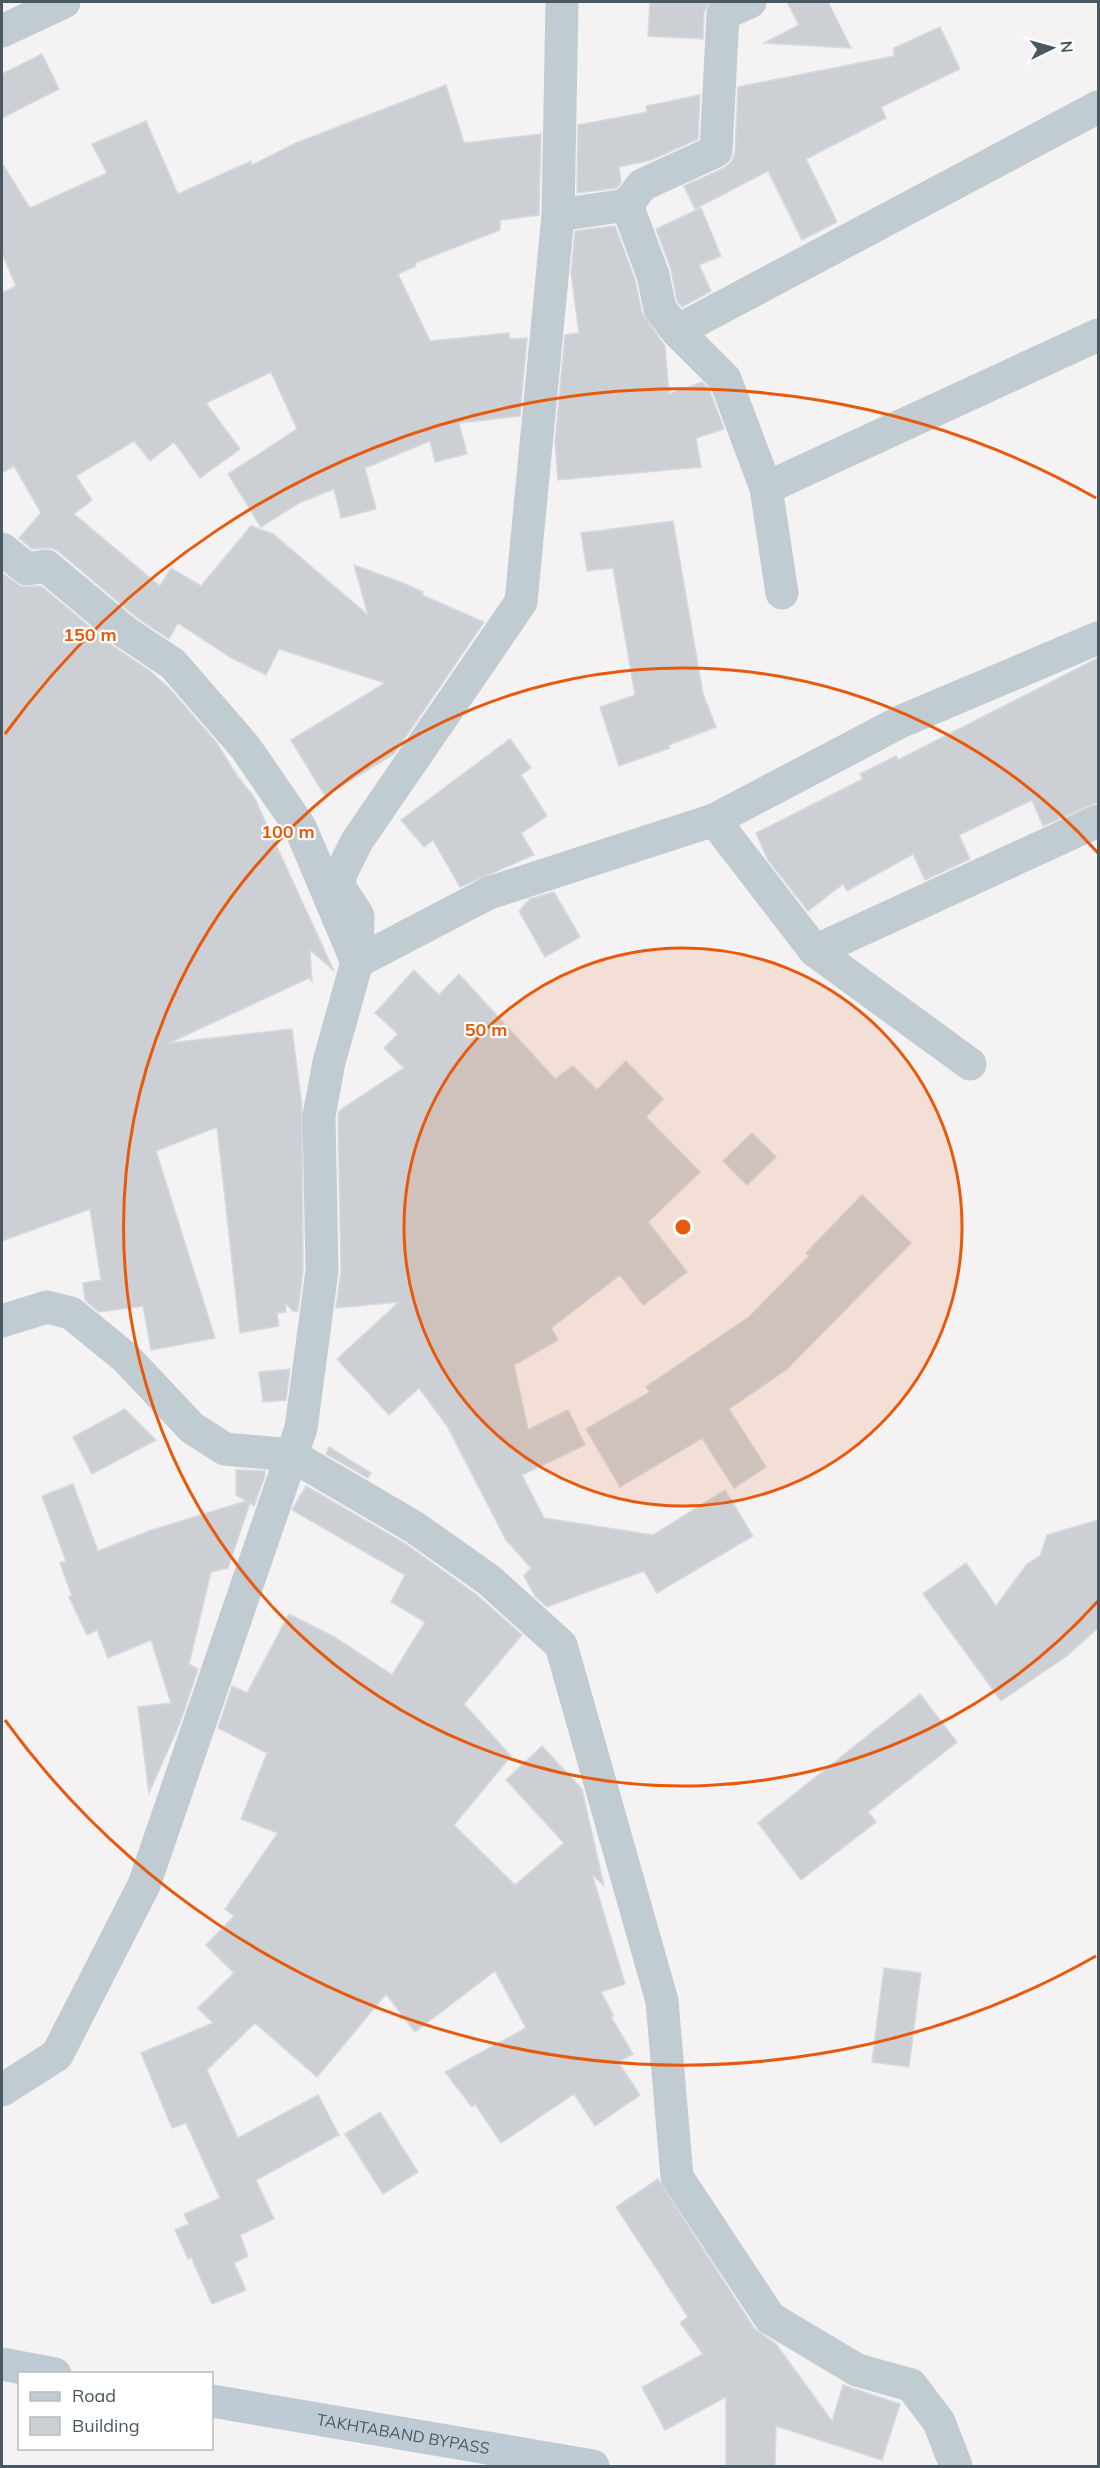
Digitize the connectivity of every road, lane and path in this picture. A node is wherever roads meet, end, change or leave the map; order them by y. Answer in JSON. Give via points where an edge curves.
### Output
{"nodes":[{"id":1,"x":64,"y":2,"type":"edge"},
{"id":2,"x":562,"y":2,"type":"edge"},
{"id":3,"x":750,"y":2,"type":"edge"},
{"id":4,"x":2,"y":31,"type":"edge"},
{"id":5,"x":1098,"y":107,"type":"edge"},
{"id":6,"x":627,"y":205,"type":"junction"},
{"id":7,"x":558,"y":215,"type":"junction"},
{"id":8,"x":677,"y":331,"type":"junction"},
{"id":9,"x":1098,"y":335,"type":"edge"},
{"id":10,"x":766,"y":488,"type":"junction"},
{"id":11,"x":2,"y":549,"type":"edge"},
{"id":12,"x":782,"y":593,"type":"dead end"},
{"id":13,"x":1098,"y":638,"type":"edge"},
{"id":14,"x":714,"y":820,"type":"junction"},
{"id":15,"x":1098,"y":820,"type":"edge"},
{"id":16,"x":815,"y":951,"type":"junction"},
{"id":17,"x":357,"y":962,"type":"junction"},
{"id":18,"x":970,"y":1064,"type":"dead end"},
{"id":19,"x":2,"y":1321,"type":"edge"},
{"id":20,"x":291,"y":1455,"type":"junction"},
{"id":21,"x":2,"y":2090,"type":"edge"},
{"id":22,"x":2,"y":2364,"type":"edge"},
{"id":23,"x":49,"y":2372,"type":"edge"},
{"id":24,"x":213,"y":2401,"type":"edge"},
{"id":25,"x":593,"y":2466,"type":"edge"},
{"id":26,"x":956,"y":2466,"type":"edge"}],
"edges":[{"from":1,"to":4,"type":"street"},
{"from":2,"to":7,"type":"street"},
{"from":3,"to":6,"type":"street","via":[[723,14],[716,151],[642,185]]},
{"from":5,"to":8,"type":"street"},
{"from":6,"to":7,"type":"street"},
{"from":6,"to":8,"type":"street","via":[[653,276],[660,309]]},
{"from":7,"to":17,"type":"street","via":[[521,602],[357,841],[340,875],[340,888],[358,916]]},
{"from":8,"to":10,"type":"street","via":[[725,379]]},
{"from":9,"to":10,"type":"street"},
{"from":10,"to":12,"type":"street"},
{"from":11,"to":17,"type":"street","via":[[27,569],[46,566],[125,632],[173,664],[245,747],[300,827]]},
{"from":13,"to":14,"type":"street","via":[[902,721]]},
{"from":14,"to":16,"type":"street"},
{"from":14,"to":17,"type":"street","via":[[489,893]]},
{"from":15,"to":16,"type":"street"},
{"from":16,"to":18,"type":"street"},
{"from":17,"to":20,"type":"street","via":[[329,1062],[319,1116],[322,1271],[301,1428]]},
{"from":19,"to":20,"type":"street","via":[[47,1307],[71,1313],[126,1358],[192,1428],[225,1449]]},
{"from":20,"to":21,"type":"street","via":[[144,1885],[57,2055]]},
{"from":20,"to":26,"type":"street","via":[[414,1527],[489,1580],[561,1645],[662,2001],[677,2176],[770,2318],[857,2370],[910,2385],[939,2422]]},
{"from":22,"to":23,"type":"main road"},
{"from":24,"to":25,"type":"main road","name":"TAKHTABAND BYPASS"}]}
